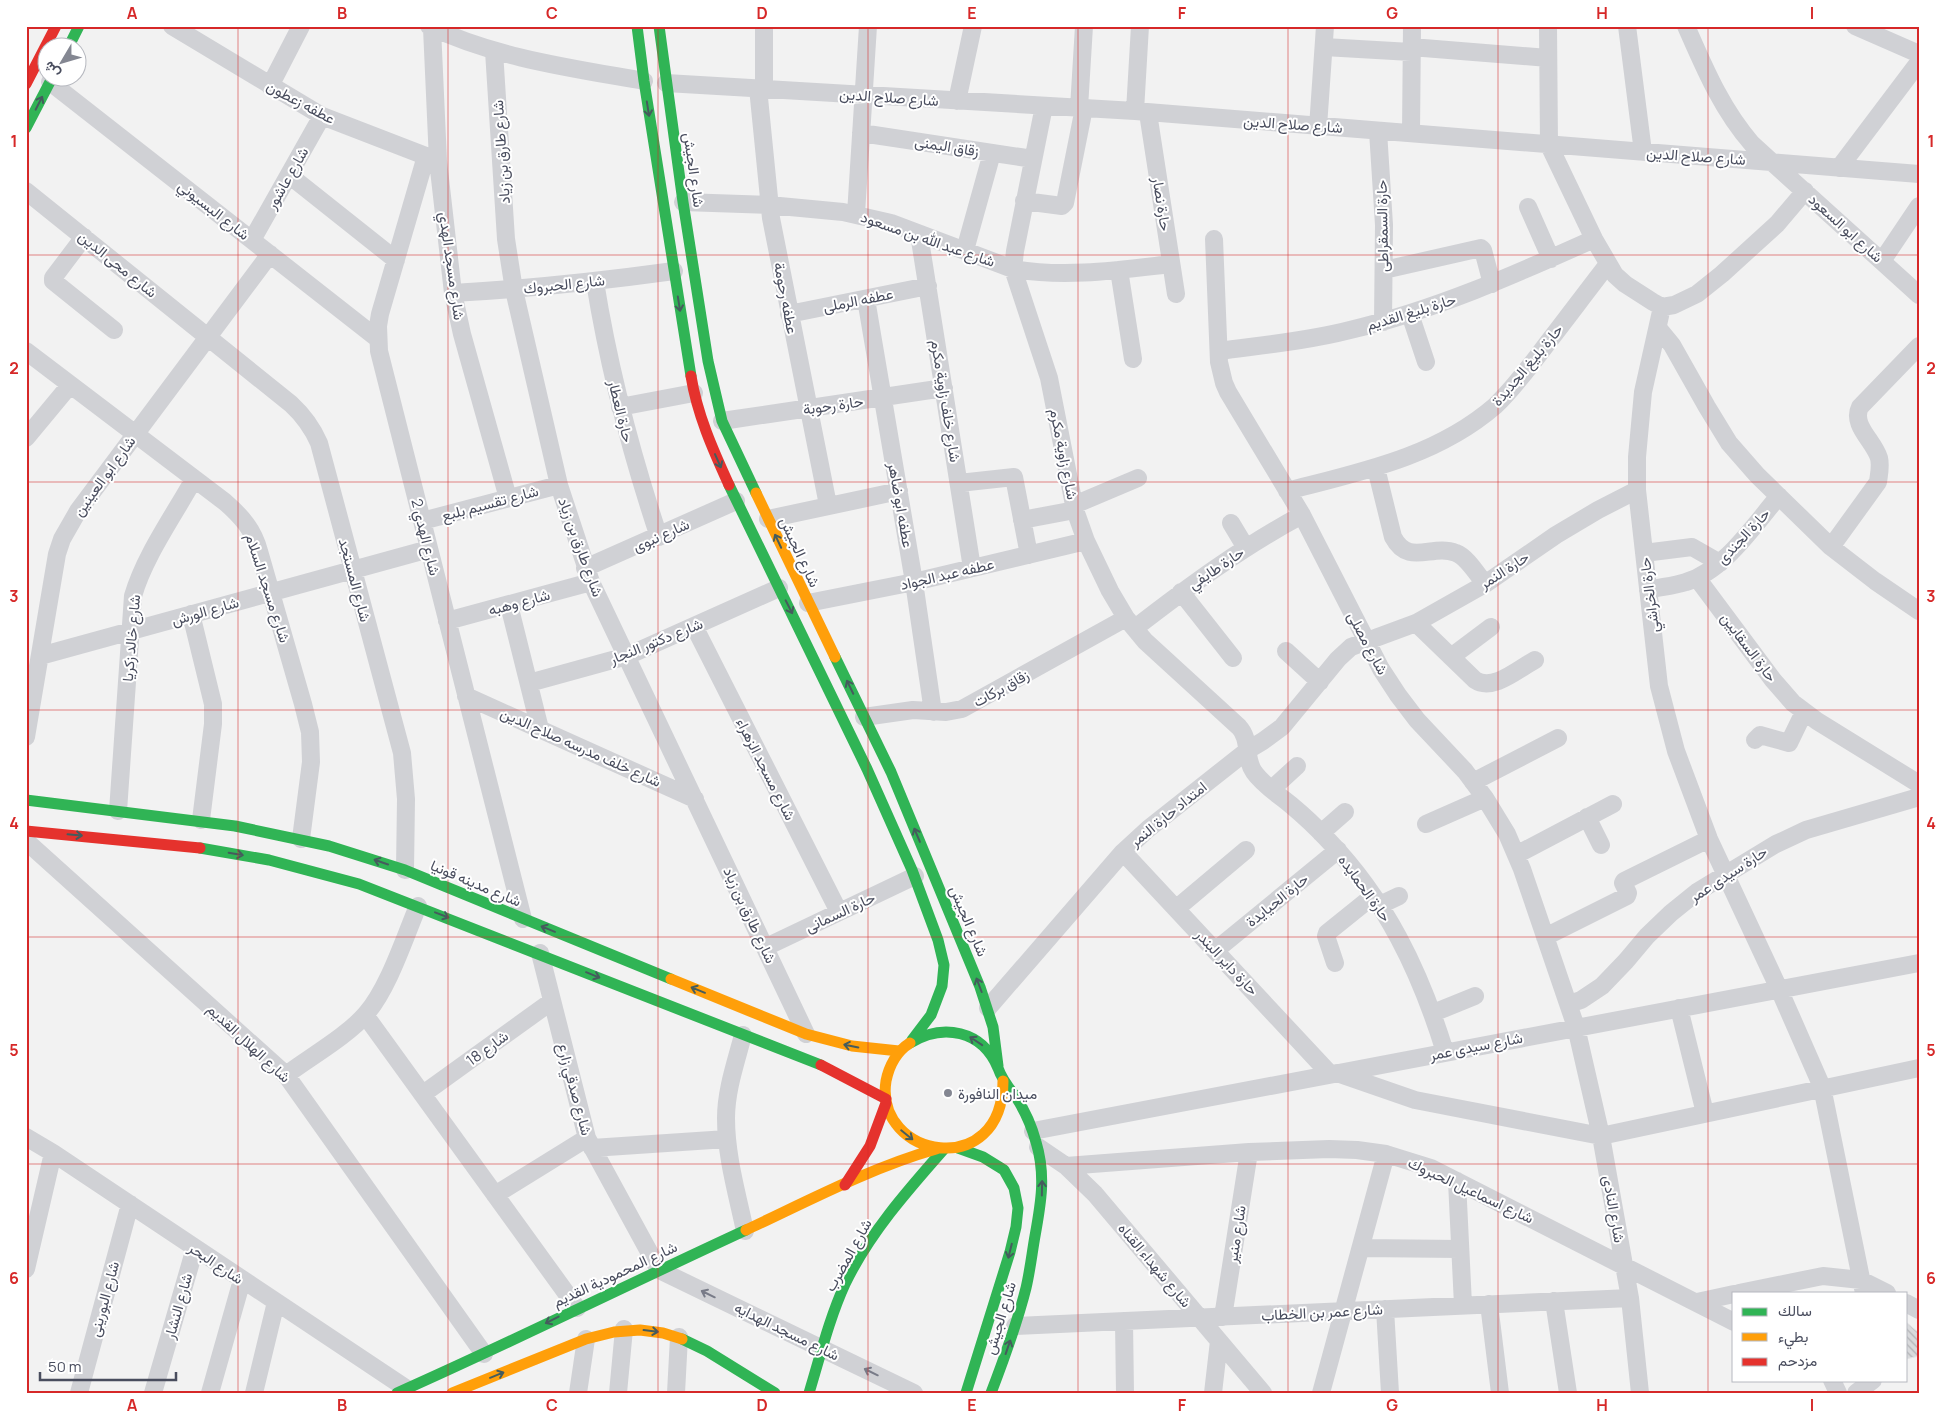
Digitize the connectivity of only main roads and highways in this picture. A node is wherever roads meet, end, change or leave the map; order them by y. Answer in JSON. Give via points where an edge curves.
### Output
{"nodes":[{"id":1,"x":56,"y":26,"type":"edge"},
{"id":2,"x":79,"y":26,"type":"edge"},
{"id":3,"x":637,"y":26,"type":"edge"},
{"id":4,"x":659,"y":26,"type":"edge"},
{"id":5,"x":73,"y":38,"type":"edge"},
{"id":6,"x":26,"y":84,"type":"edge"},
{"id":7,"x":47,"y":88,"type":"edge"},
{"id":8,"x":26,"y":128,"type":"edge"},
{"id":9,"x":834,"y":654,"type":"junction"},
{"id":10,"x":816,"y":661,"type":"junction"},
{"id":11,"x":26,"y":800,"type":"edge"},
{"id":12,"x":26,"y":831,"type":"edge"},
{"id":13,"x":912,"y":1040,"type":"junction"},
{"id":14,"x":899,"y":1051,"type":"junction"},
{"id":15,"x":998,"y":1066,"type":"junction"},
{"id":16,"x":1003,"y":1081,"type":"junction"},
{"id":17,"x":886,"y":1101,"type":"junction"},
{"id":18,"x":958,"y":1148,"type":"junction"},
{"id":19,"x":940,"y":1149,"type":"junction"},
{"id":20,"x":845,"y":1184,"type":"junction"},
{"id":21,"x":480,"y":1388,"type":"edge"},
{"id":22,"x":402,"y":1391,"type":"edge"},
{"id":23,"x":452,"y":1393,"type":"edge"},
{"id":24,"x":775,"y":1393,"type":"edge"},
{"id":25,"x":809,"y":1393,"type":"edge"},
{"id":26,"x":966,"y":1393,"type":"edge"},
{"id":27,"x":991,"y":1393,"type":"edge"}],
"edges":[{"from":1,"to":6,"type":"main road"},
{"from":2,"to":5,"type":"main road"},
{"from":3,"to":10,"type":"main road","one_way":true,"via":[[694,394],[707,434],[736,501]]},
{"from":9,"to":4,"type":"main road","name":"شارع الجيش","one_way":true,"via":[[722,421],[708,361]]},
{"from":8,"to":7,"type":"main road","one_way":true},
{"from":9,"to":10,"type":"main road"},
{"from":15,"to":9,"type":"main road","name":"شارع الجيش","one_way":true,"via":[[988,1008],[980,986],[890,772]]},
{"from":10,"to":13,"type":"main road","via":[[866,763],[915,876],[941,948],[943,981],[933,1013]]},
{"from":14,"to":11,"type":"main road","name":"شارع مدينه قونيا","one_way":true,"via":[[852,1046],[806,1034],[405,870],[337,847],[201,820]]},
{"from":12,"to":17,"type":"main road","one_way":true,"via":[[238,854],[360,884],[828,1068]]},
{"from":13,"to":14,"type":"main road"},
{"from":15,"to":13,"type":"main road","one_way":true,"via":[[981,1043],[968,1036],[940,1031]]},
{"from":14,"to":17,"type":"main road","via":[[887,1074]]},
{"from":15,"to":16,"type":"main road"},
{"from":16,"to":18,"type":"main road","via":[[998,1115],[988,1130]]},
{"from":27,"to":16,"type":"main road","name":"شارع الجيش","one_way":true,"via":[[1026,1288],[1042,1195],[1042,1171],[1035,1139],[1015,1096]]},
{"from":17,"to":19,"type":"main road","one_way":true,"via":[[904,1134],[924,1146]]},
{"from":17,"to":20,"type":"main road","via":[[870,1146]]},
{"from":18,"to":19,"type":"main road"},
{"from":18,"to":26,"type":"main road","name":"شارع الجيش","one_way":true,"via":[[992,1161],[1004,1171],[1018,1198],[1010,1249]]},
{"from":19,"to":20,"type":"main road","name":"شارع المحمودية القديم","via":[[889,1164]]},
{"from":19,"to":25,"type":"main road","name":"شارع المضرب","via":[[888,1216],[858,1262],[837,1304]]},
{"from":20,"to":22,"type":"main road","name":"شارع المحمودية القديم","one_way":true},
{"from":21,"to":23,"type":"main road"},
{"from":21,"to":24,"type":"main road","one_way":true,"via":[[586,1339],[624,1329],[680,1336]]}]}
